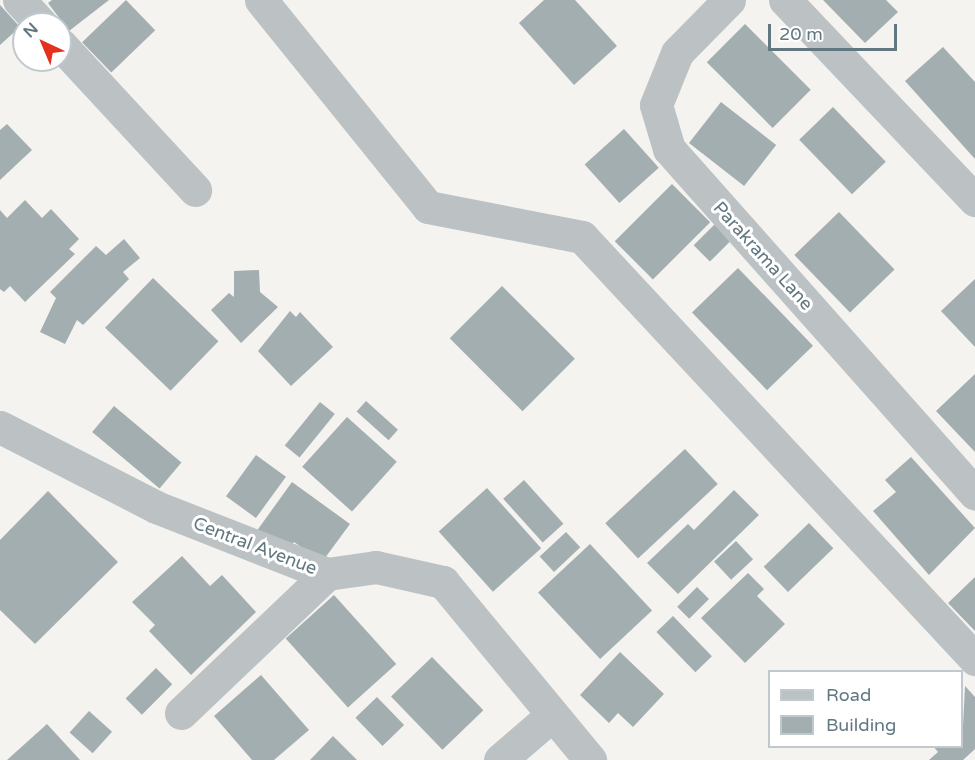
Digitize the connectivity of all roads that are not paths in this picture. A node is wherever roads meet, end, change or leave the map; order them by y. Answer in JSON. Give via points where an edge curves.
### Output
{"nodes":[{"id":1,"x":19,"y":0,"type":"edge"},
{"id":2,"x":261,"y":0,"type":"edge"},
{"id":3,"x":729,"y":0,"type":"edge"},
{"id":4,"x":785,"y":0,"type":"edge"},
{"id":5,"x":30,"y":12,"type":"edge"},
{"id":6,"x":72,"y":57,"type":"edge"},
{"id":7,"x":195,"y":190,"type":"dead end"},
{"id":8,"x":975,"y":200,"type":"edge"},
{"id":9,"x":0,"y":427,"type":"edge"},
{"id":10,"x":975,"y":494,"type":"edge"},
{"id":11,"x":327,"y":574,"type":"junction"},
{"id":12,"x":975,"y":658,"type":"edge"},
{"id":13,"x":181,"y":713,"type":"dead end"},
{"id":14,"x":551,"y":717,"type":"junction"},
{"id":15,"x":500,"y":760,"type":"edge"},
{"id":16,"x":590,"y":760,"type":"edge"}],
"edges":[{"from":1,"to":5,"type":"street"},
{"from":2,"to":12,"type":"street","via":[[428,207],[582,237]]},
{"from":3,"to":10,"type":"street","name":"Parakrama Lane","via":[[677,53],[656,105],[669,149]]},
{"from":4,"to":8,"type":"street"},
{"from":6,"to":7,"type":"street"},
{"from":9,"to":11,"type":"street","name":"Central Avenue","via":[[156,507]]},
{"from":11,"to":13,"type":"street"},
{"from":11,"to":14,"type":"street","name":"Central Avenue","via":[[376,567],[443,582]]},
{"from":14,"to":15,"type":"street"},
{"from":14,"to":16,"type":"street","name":"Central Avenue"}]}
